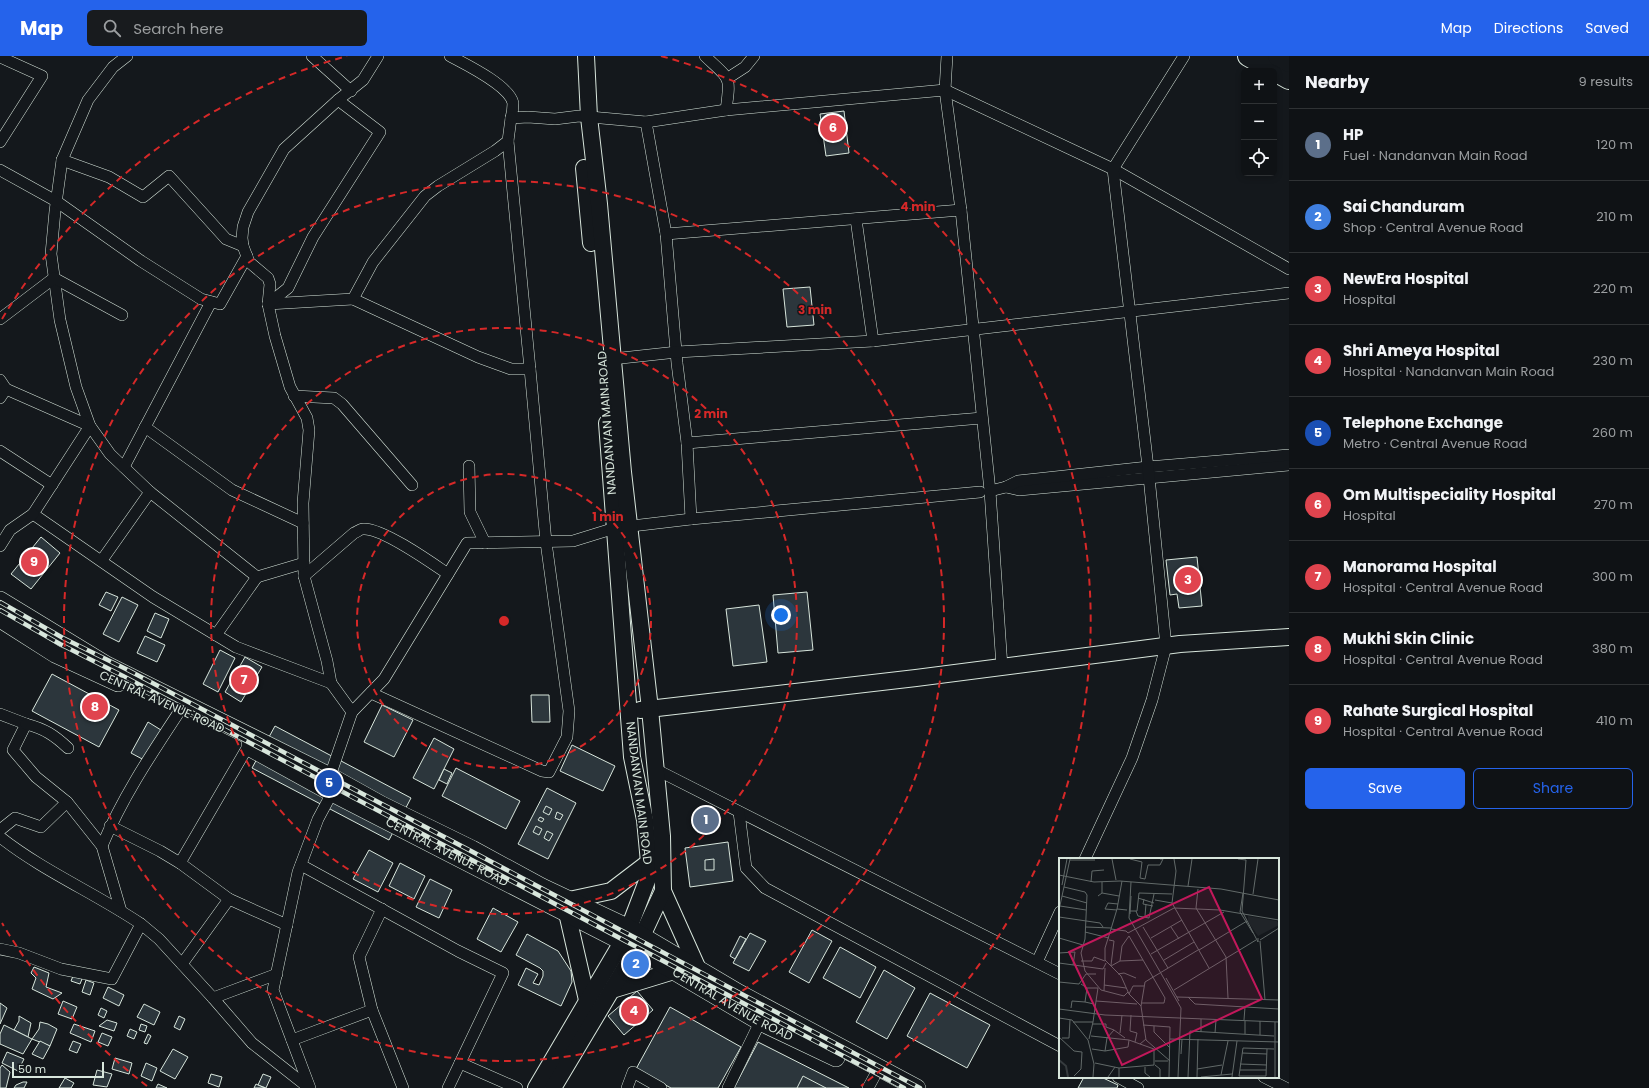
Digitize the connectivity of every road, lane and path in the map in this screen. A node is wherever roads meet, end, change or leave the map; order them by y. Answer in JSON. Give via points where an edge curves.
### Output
{"nodes":[{"id":1,"x":127,"y":56,"type":"edge"},
{"id":2,"x":312,"y":56,"type":"edge"},
{"id":3,"x":378,"y":56,"type":"edge"},
{"id":4,"x":450,"y":56,"type":"edge"},
{"id":5,"x":575,"y":56,"type":"edge"},
{"id":6,"x":586,"y":56,"type":"edge"},
{"id":7,"x":705,"y":56,"type":"edge"},
{"id":8,"x":754,"y":56,"type":"edge"},
{"id":9,"x":947,"y":56,"type":"edge"},
{"id":10,"x":1184,"y":56,"type":"edge"},
{"id":11,"x":1248,"y":56,"type":"edge"},
{"id":12,"x":1278,"y":56,"type":"edge"},
{"id":13,"x":0,"y":57,"type":"edge"},
{"id":14,"x":1289,"y":62,"type":"edge"},
{"id":15,"x":728,"y":78,"type":"junction"},
{"id":16,"x":1289,"y":79,"type":"edge"},
{"id":17,"x":945,"y":90,"type":"junction"},
{"id":18,"x":351,"y":91,"type":"junction"},
{"id":19,"x":338,"y":100,"type":"junction"},
{"id":20,"x":726,"y":110,"type":"junction"},
{"id":21,"x":584,"y":116,"type":"junction"},
{"id":22,"x":511,"y":118,"type":"junction"},
{"id":23,"x":646,"y":122,"type":"junction"},
{"id":24,"x":508,"y":141,"type":"junction"},
{"id":25,"x":0,"y":142,"type":"edge"},
{"id":26,"x":62,"y":160,"type":"junction"},
{"id":27,"x":1113,"y":169,"type":"junction"},
{"id":28,"x":0,"y":170,"type":"edge"},
{"id":29,"x":56,"y":201,"type":"junction"},
{"id":30,"x":961,"y":210,"type":"junction"},
{"id":31,"x":856,"y":218,"type":"junction"},
{"id":32,"x":666,"y":234,"type":"junction"},
{"id":33,"x":245,"y":251,"type":"junction"},
{"id":34,"x":1289,"y":269,"type":"edge"},
{"id":35,"x":54,"y":278,"type":"junction"},
{"id":36,"x":1289,"y":293,"type":"edge"},
{"id":37,"x":353,"y":298,"type":"junction"},
{"id":38,"x":211,"y":302,"type":"junction"},
{"id":39,"x":268,"y":304,"type":"junction"},
{"id":40,"x":1130,"y":312,"type":"junction"},
{"id":41,"x":122,"y":315,"type":"dead end"},
{"id":42,"x":0,"y":320,"type":"edge"},
{"id":43,"x":973,"y":330,"type":"junction"},
{"id":44,"x":873,"y":341,"type":"junction"},
{"id":45,"x":676,"y":352,"type":"junction"},
{"id":46,"x":612,"y":359,"type":"junction"},
{"id":47,"x":530,"y":369,"type":"junction"},
{"id":48,"x":2,"y":389,"type":"edge"},
{"id":49,"x":294,"y":396,"type":"junction"},
{"id":50,"x":982,"y":418,"type":"junction"},
{"id":51,"x":90,"y":426,"type":"junction"},
{"id":52,"x":145,"y":427,"type":"junction"},
{"id":53,"x":687,"y":443,"type":"junction"},
{"id":54,"x":0,"y":451,"type":"edge"},
{"id":55,"x":1289,"y":455,"type":"edge"},
{"id":56,"x":1289,"y":465,"type":"edge"},
{"id":57,"x":469,"y":466,"type":"dead end"},
{"id":58,"x":124,"y":467,"type":"junction"},
{"id":59,"x":1148,"y":467,"type":"junction"},
{"id":60,"x":1149,"y":478,"type":"junction"},
{"id":61,"x":412,"y":484,"type":"dead end"},
{"id":62,"x":52,"y":485,"type":"junction"},
{"id":63,"x":1006,"y":487,"type":"junction"},
{"id":64,"x":985,"y":491,"type":"junction"},
{"id":65,"x":150,"y":492,"type":"junction"},
{"id":66,"x":34,"y":514,"type":"junction"},
{"id":67,"x":691,"y":519,"type":"junction"},
{"id":68,"x":303,"y":523,"type":"junction"},
{"id":69,"x":0,"y":524,"type":"edge"},
{"id":70,"x":622,"y":527,"type":"junction"},
{"id":71,"x":10,"y":530,"type":"junction"},
{"id":72,"x":546,"y":542,"type":"junction"},
{"id":73,"x":486,"y":543,"type":"junction"},
{"id":74,"x":0,"y":546,"type":"edge"},
{"id":75,"x":102,"y":560,"type":"junction"},
{"id":76,"x":304,"y":563,"type":"junction"},
{"id":77,"x":448,"y":574,"type":"junction"},
{"id":78,"x":304,"y":576,"type":"junction"},
{"id":79,"x":257,"y":577,"type":"junction"},
{"id":80,"x":0,"y":600,"type":"edge"},
{"id":81,"x":0,"y":619,"type":"edge"},
{"id":82,"x":216,"y":634,"type":"junction"},
{"id":83,"x":1289,"y":637,"type":"edge"},
{"id":84,"x":1166,"y":646,"type":"junction"},
{"id":85,"x":1002,"y":667,"type":"junction"},
{"id":86,"x":332,"y":682,"type":"junction"},
{"id":87,"x":371,"y":693,"type":"junction"},
{"id":88,"x":650,"y":709,"type":"junction"},
{"id":89,"x":178,"y":712,"type":"junction"},
{"id":90,"x":352,"y":712,"type":"junction"},
{"id":91,"x":629,"y":712,"type":"junction"},
{"id":92,"x":0,"y":714,"type":"edge"},
{"id":93,"x":26,"y":724,"type":"junction"},
{"id":94,"x":250,"y":743,"type":"junction"},
{"id":95,"x":68,"y":748,"type":"dead end"},
{"id":96,"x":655,"y":769,"type":"junction"},
{"id":97,"x":330,"y":776,"type":"junction"},
{"id":98,"x":332,"y":793,"type":"junction"},
{"id":99,"x":67,"y":802,"type":"junction"},
{"id":100,"x":739,"y":812,"type":"junction"},
{"id":101,"x":110,"y":826,"type":"junction"},
{"id":102,"x":0,"y":830,"type":"edge"},
{"id":103,"x":0,"y":837,"type":"edge"},
{"id":104,"x":102,"y":846,"type":"junction"},
{"id":105,"x":1085,"y":858,"type":"edge"},
{"id":106,"x":649,"y":862,"type":"junction"},
{"id":107,"x":180,"y":863,"type":"junction"},
{"id":108,"x":301,"y":865,"type":"junction"},
{"id":109,"x":663,"y":891,"type":"junction"},
{"id":110,"x":229,"y":899,"type":"junction"},
{"id":111,"x":568,"y":906,"type":"junction"},
{"id":112,"x":382,"y":910,"type":"junction"},
{"id":113,"x":121,"y":911,"type":"junction"},
{"id":114,"x":1059,"y":914,"type":"edge"},
{"id":115,"x":141,"y":924,"type":"junction"},
{"id":116,"x":287,"y":925,"type":"junction"},
{"id":117,"x":633,"y":939,"type":"junction"},
{"id":118,"x":0,"y":949,"type":"edge"},
{"id":119,"x":1037,"y":962,"type":"junction"},
{"id":120,"x":182,"y":964,"type":"junction"},
{"id":121,"x":698,"y":969,"type":"junction"},
{"id":122,"x":674,"y":972,"type":"junction"},
{"id":123,"x":1059,"y":973,"type":"edge"},
{"id":124,"x":277,"y":974,"type":"junction"},
{"id":125,"x":612,"y":990,"type":"junction"},
{"id":126,"x":213,"y":998,"type":"junction"},
{"id":127,"x":587,"y":1000,"type":"junction"},
{"id":128,"x":372,"y":1010,"type":"junction"},
{"id":129,"x":760,"y":1022,"type":"junction"},
{"id":130,"x":292,"y":1040,"type":"junction"},
{"id":131,"x":1059,"y":1045,"type":"edge"},
{"id":132,"x":460,"y":1063,"type":"junction"},
{"id":133,"x":1120,"y":1078,"type":"edge"},
{"id":134,"x":1266,"y":1078,"type":"edge"},
{"id":135,"x":305,"y":1083,"type":"edge"},
{"id":136,"x":871,"y":1083,"type":"edge"},
{"id":137,"x":1133,"y":1087,"type":"edge"},
{"id":138,"x":403,"y":1088,"type":"edge"},
{"id":139,"x":448,"y":1088,"type":"edge"},
{"id":140,"x":518,"y":1088,"type":"edge"},
{"id":141,"x":536,"y":1088,"type":"edge"},
{"id":142,"x":553,"y":1088,"type":"edge"},
{"id":143,"x":627,"y":1088,"type":"edge"},
{"id":144,"x":661,"y":1088,"type":"edge"},
{"id":145,"x":728,"y":1088,"type":"edge"},
{"id":146,"x":895,"y":1088,"type":"edge"},
{"id":147,"x":917,"y":1088,"type":"edge"},
{"id":148,"x":1286,"y":1088,"type":"edge"}],
"edges":[{"from":1,"to":26,"type":"street","via":[[112,67],[88,100]]},
{"from":2,"to":18,"type":"street"},
{"from":3,"to":18,"type":"street","via":[[363,80]]},
{"from":4,"to":22,"type":"street","via":[[487,76],[506,92],[513,102]]},
{"from":5,"to":21,"type":"main road","name":"NANDANVAN MAIN ROAD"},
{"from":6,"to":21,"type":"main road"},
{"from":7,"to":15,"type":"street"},
{"from":8,"to":15,"type":"street","via":[[745,67]]},
{"from":9,"to":17,"type":"street"},
{"from":10,"to":27,"type":"street"},
{"from":11,"to":16,"type":"highway"},
{"from":12,"to":14,"type":"highway"},
{"from":13,"to":25,"type":"street","via":[[42,76]]},
{"from":15,"to":20,"type":"street"},
{"from":17,"to":20,"type":"street"},
{"from":17,"to":27,"type":"street"},
{"from":17,"to":30,"type":"street"},
{"from":18,"to":19,"type":"street"},
{"from":19,"to":33,"type":"street","via":[[284,149],[248,212],[243,227]]},
{"from":19,"to":39,"type":"street","via":[[380,132],[313,237],[288,288]]},
{"from":20,"to":23,"type":"street"},
{"from":21,"to":22,"type":"street","via":[[555,119]]},
{"from":21,"to":23,"type":"street"},
{"from":21,"to":46,"type":"main road","via":[[599,204]]},
{"from":21,"to":70,"type":"main road","name":"NANDANVAN MAIN ROAD","via":[[603,361]]},
{"from":22,"to":24,"type":"street"},
{"from":23,"to":32,"type":"street"},
{"from":24,"to":37,"type":"street","via":[[425,196],[373,262]]},
{"from":24,"to":47,"type":"street"},
{"from":26,"to":29,"type":"street"},
{"from":26,"to":33,"type":"street","via":[[109,177],[143,197],[170,176],[226,239]]},
{"from":27,"to":34,"type":"street"},
{"from":27,"to":40,"type":"street"},
{"from":28,"to":29,"type":"street"},
{"from":29,"to":35,"type":"street","via":[[51,254]]},
{"from":29,"to":38,"type":"street","via":[[140,262],[201,299]]},
{"from":30,"to":31,"type":"street"},
{"from":30,"to":43,"type":"street"},
{"from":31,"to":32,"type":"street"},
{"from":31,"to":44,"type":"street"},
{"from":32,"to":45,"type":"street"},
{"from":33,"to":38,"type":"street","via":[[220,304]]},
{"from":33,"to":39,"type":"street","via":[[249,262],[268,278]]},
{"from":35,"to":41,"type":"street"},
{"from":35,"to":42,"type":"street"},
{"from":35,"to":51,"type":"street","via":[[60,320],[76,387]]},
{"from":36,"to":40,"type":"street"},
{"from":37,"to":39,"type":"street"},
{"from":37,"to":47,"type":"street","via":[[478,357],[511,369]]},
{"from":38,"to":52,"type":"street"},
{"from":39,"to":49,"type":"street","via":[[284,368]]},
{"from":40,"to":43,"type":"street"},
{"from":40,"to":59,"type":"street"},
{"from":43,"to":44,"type":"street"},
{"from":43,"to":50,"type":"street"},
{"from":44,"to":45,"type":"street"},
{"from":45,"to":46,"type":"street"},
{"from":45,"to":53,"type":"street"},
{"from":46,"to":70,"type":"main road"},
{"from":47,"to":72,"type":"street"},
{"from":48,"to":51,"type":"street"},
{"from":49,"to":61,"type":"street","via":[[334,398]]},
{"from":49,"to":68,"type":"street","via":[[307,418],[309,430]]},
{"from":50,"to":53,"type":"street"},
{"from":50,"to":64,"type":"street"},
{"from":51,"to":58,"type":"street","via":[[110,454]]},
{"from":51,"to":62,"type":"street"},
{"from":52,"to":58,"type":"street"},
{"from":52,"to":68,"type":"street","via":[[232,490]]},
{"from":53,"to":67,"type":"street"},
{"from":54,"to":62,"type":"street"},
{"from":55,"to":59,"type":"street"},
{"from":56,"to":60,"type":"street"},
{"from":57,"to":73,"type":"street","via":[[470,512]]},
{"from":58,"to":65,"type":"street"},
{"from":59,"to":60,"type":"street"},
{"from":59,"to":63,"type":"street","via":[[1018,481]]},
{"from":60,"to":63,"type":"street","via":[[1018,490]]},
{"from":60,"to":84,"type":"street"},
{"from":62,"to":66,"type":"street"},
{"from":63,"to":64,"type":"street"},
{"from":64,"to":67,"type":"street"},
{"from":64,"to":85,"type":"street"},
{"from":65,"to":75,"type":"street"},
{"from":65,"to":79,"type":"street"},
{"from":66,"to":71,"type":"street"},
{"from":66,"to":75,"type":"street"},
{"from":67,"to":70,"type":"street"},
{"from":68,"to":76,"type":"street"},
{"from":69,"to":71,"type":"street"},
{"from":70,"to":72,"type":"street","via":[[573,541]]},
{"from":70,"to":88,"type":"main road"},
{"from":70,"to":91,"type":"main road","name":"NANDANVAN MAIN ROAD"},
{"from":71,"to":74,"type":"street"},
{"from":72,"to":73,"type":"street"},
{"from":72,"to":87,"type":"street","via":[[569,711],[567,737],[549,772]]},
{"from":73,"to":77,"type":"street","via":[[467,543]]},
{"from":75,"to":82,"type":"street","via":[[153,597]]},
{"from":76,"to":78,"type":"street"},
{"from":76,"to":79,"type":"street"},
{"from":77,"to":78,"type":"street","via":[[404,545],[374,531],[362,529]]},
{"from":77,"to":87,"type":"street","via":[[384,679]]},
{"from":78,"to":86,"type":"street"},
{"from":79,"to":82,"type":"street"},
{"from":80,"to":97,"type":"main road","via":[[105,664]]},
{"from":81,"to":89,"type":"main road","name":"CENTRAL AVENUE ROAD","via":[[55,654]]},
{"from":82,"to":86,"type":"street","via":[[236,647]]},
{"from":83,"to":84,"type":"main road"},
{"from":84,"to":85,"type":"main road"},
{"from":84,"to":105,"type":"street","via":[[1152,700],[1132,758]]},
{"from":85,"to":88,"type":"main road"},
{"from":86,"to":90,"type":"street"},
{"from":87,"to":90,"type":"street"},
{"from":88,"to":91,"type":"main road"},
{"from":88,"to":96,"type":"main road"},
{"from":89,"to":94,"type":"main road","name":"CENTRAL AVENUE ROAD","via":[[202,718]]},
{"from":89,"to":101,"type":"street","via":[[131,786]]},
{"from":90,"to":97,"type":"street"},
{"from":91,"to":106,"type":"main road","name":"NANDANVAN MAIN ROAD","via":[[632,757],[645,820]]},
{"from":92,"to":93,"type":"street"},
{"from":93,"to":95,"type":"street","via":[[56,736]]},
{"from":93,"to":99,"type":"street","via":[[13,750],[36,777]]},
{"from":94,"to":98,"type":"main road","name":"CENTRAL AVENUE ROAD","via":[[252,749]]},
{"from":94,"to":107,"type":"street"},
{"from":96,"to":100,"type":"street"},
{"from":96,"to":109,"type":"main road","via":[[662,836]]},
{"from":97,"to":98,"type":"street"},
{"from":97,"to":111,"type":"main road","via":[[542,887]]},
{"from":98,"to":108,"type":"street","via":[[318,819]]},
{"from":98,"to":111,"type":"main road","name":"CENTRAL AVENUE ROAD"},
{"from":99,"to":102,"type":"street","via":[[41,828],[15,818]]},
{"from":99,"to":104,"type":"street"},
{"from":100,"to":119,"type":"street"},
{"from":100,"to":131,"type":"street","via":[[746,868],[765,888]]},
{"from":101,"to":104,"type":"street"},
{"from":101,"to":107,"type":"street"},
{"from":103,"to":113,"type":"street","via":[[20,853]]},
{"from":104,"to":113,"type":"street"},
{"from":106,"to":111,"type":"main road","via":[[611,891]]},
{"from":106,"to":117,"type":"main road","name":"NANDANVAN MAIN ROAD","via":[[650,873]]},
{"from":107,"to":110,"type":"street"},
{"from":108,"to":112,"type":"street"},
{"from":108,"to":116,"type":"street"},
{"from":109,"to":117,"type":"main road"},
{"from":109,"to":121,"type":"main road"},
{"from":110,"to":116,"type":"street"},
{"from":110,"to":120,"type":"street"},
{"from":111,"to":117,"type":"main road"},
{"from":111,"to":127,"type":"main road"},
{"from":112,"to":128,"type":"street","via":[[359,957]]},
{"from":112,"to":132,"type":"street","via":[[503,973]]},
{"from":113,"to":115,"type":"street"},
{"from":114,"to":119,"type":"street"},
{"from":115,"to":118,"type":"street","via":[[112,979],[61,969],[19,953]]},
{"from":115,"to":120,"type":"street"},
{"from":116,"to":124,"type":"street"},
{"from":117,"to":121,"type":"main road"},
{"from":117,"to":122,"type":"main road","name":"CENTRAL AVENUE ROAD"},
{"from":117,"to":125,"type":"main road"},
{"from":117,"to":127,"type":"main road","name":"NANDANVAN MAIN ROAD"},
{"from":119,"to":123,"type":"street"},
{"from":120,"to":126,"type":"street"},
{"from":121,"to":147,"type":"main road"},
{"from":122,"to":125,"type":"main road"},
{"from":122,"to":129,"type":"main road","name":"CENTRAL AVENUE ROAD"},
{"from":124,"to":126,"type":"street"},
{"from":124,"to":130,"type":"street","via":[[273,990]]},
{"from":125,"to":142,"type":"main road"},
{"from":126,"to":135,"type":"street","via":[[252,1043]]},
{"from":127,"to":141,"type":"main road","name":"NANDANVAN MAIN ROAD"},
{"from":128,"to":130,"type":"street"},
{"from":128,"to":138,"type":"street"},
{"from":129,"to":136,"type":"main road","name":"CENTRAL AVENUE ROAD","via":[[834,1056]]},
{"from":129,"to":145,"type":"street"},
{"from":130,"to":135,"type":"street"},
{"from":132,"to":139,"type":"street"},
{"from":132,"to":140,"type":"street"},
{"from":133,"to":137,"type":"street"},
{"from":134,"to":148,"type":"street"},
{"from":136,"to":146,"type":"main road","name":"CENTRAL AVENUE ROAD"},
{"from":143,"to":144,"type":"street","via":[[633,1072]]}]}
